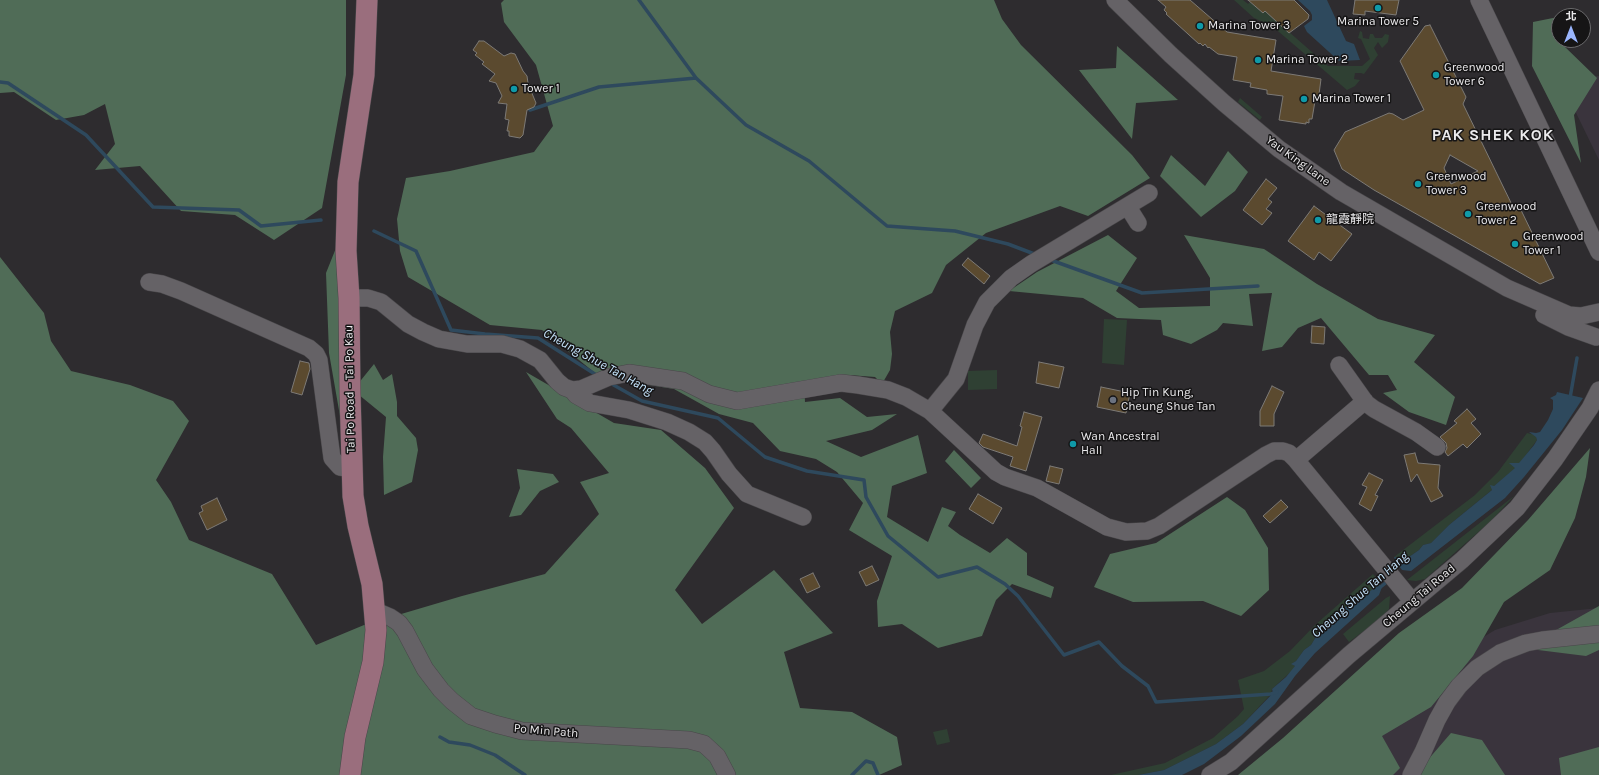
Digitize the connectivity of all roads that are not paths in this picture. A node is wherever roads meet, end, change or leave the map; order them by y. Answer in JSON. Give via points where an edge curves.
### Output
{"nodes":[{"id":1,"x":367,"y":0,"type":"edge"},
{"id":2,"x":1115,"y":0,"type":"edge"},
{"id":3,"x":1479,"y":0,"type":"edge"},
{"id":4,"x":1150,"y":193,"type":"dead end"},
{"id":5,"x":1578,"y":205,"type":"junction"},
{"id":6,"x":1128,"y":206,"type":"junction"},
{"id":7,"x":1138,"y":223,"type":"dead end"},
{"id":8,"x":1599,"y":238,"type":"edge"},
{"id":9,"x":1599,"y":252,"type":"edge"},
{"id":10,"x":149,"y":282,"type":"dead end"},
{"id":11,"x":1507,"y":288,"type":"junction"},
{"id":12,"x":349,"y":298,"type":"junction"},
{"id":13,"x":1599,"y":313,"type":"edge"},
{"id":14,"x":1598,"y":339,"type":"edge"},
{"id":15,"x":1339,"y":365,"type":"dead end"},
{"id":16,"x":579,"y":388,"type":"junction"},
{"id":17,"x":1599,"y":390,"type":"edge"},
{"id":18,"x":1365,"y":401,"type":"junction"},
{"id":19,"x":930,"y":411,"type":"junction"},
{"id":20,"x":1438,"y":446,"type":"dead end"},
{"id":21,"x":1296,"y":460,"type":"junction"},
{"id":22,"x":352,"y":469,"type":"junction"},
{"id":23,"x":803,"y":517,"type":"dead end"},
{"id":24,"x":1412,"y":601,"type":"junction"},
{"id":25,"x":376,"y":611,"type":"junction"},
{"id":26,"x":1599,"y":634,"type":"edge"},
{"id":27,"x":350,"y":775,"type":"edge"},
{"id":28,"x":727,"y":775,"type":"edge"},
{"id":29,"x":1210,"y":775,"type":"edge"},
{"id":30,"x":1411,"y":775,"type":"edge"}],
"edges":[{"from":1,"to":12,"type":"main road","name":"Tai Po Road – Tai Po Kau","via":[[364,76],[346,200]]},
{"from":2,"to":11,"type":"street","name":"Yau King Lane","via":[[1219,99],[1279,149],[1364,206]]},
{"from":3,"to":5,"type":"street"},
{"from":4,"to":6,"type":"street"},
{"from":5,"to":8,"type":"street"},
{"from":5,"to":9,"type":"street"},
{"from":6,"to":7,"type":"street"},
{"from":6,"to":19,"type":"street","via":[[1031,264],[1011,278],[987,302],[975,325],[956,379]]},
{"from":10,"to":22,"type":"street","via":[[181,291],[309,348],[319,360],[332,458],[340,467]]},
{"from":11,"to":13,"type":"street","name":"Yau King Lane","via":[[1569,315]]},
{"from":11,"to":14,"type":"street","name":"Yau King Lane","via":[[1554,321]]},
{"from":12,"to":16,"type":"street","via":[[368,298],[381,302],[408,324],[439,339],[467,344],[502,344],[525,351],[545,365],[556,381],[564,387]]},
{"from":12,"to":22,"type":"main road","name":"Tai Po Road – Tai Po Kau"},
{"from":13,"to":14,"type":"street","via":[[1594,321]]},
{"from":15,"to":18,"type":"street"},
{"from":16,"to":19,"type":"street","via":[[629,373],[675,379],[715,396],[737,401],[833,384],[858,385],[888,390]]},
{"from":16,"to":23,"type":"street","via":[[576,395],[590,403],[629,410],[689,432],[705,442],[747,494]]},
{"from":17,"to":24,"type":"street","name":"Cheung Tai Road","via":[[1564,447],[1517,508],[1462,560]]},
{"from":18,"to":20,"type":"street","via":[[1374,409]]},
{"from":18,"to":21,"type":"street"},
{"from":19,"to":21,"type":"street","via":[[996,472],[1037,488],[1107,527],[1126,532],[1147,531],[1159,526],[1274,451],[1289,453]]},
{"from":21,"to":24,"type":"street"},
{"from":22,"to":25,"type":"main road","name":"Tai Po Road – Tai Po Kau","via":[[355,511]]},
{"from":24,"to":29,"type":"street","name":"Cheung Tai Road","via":[[1231,762]]},
{"from":25,"to":27,"type":"main road","name":"Tai Po Road – Tai Po Kau","via":[[374,662],[355,737]]},
{"from":25,"to":28,"type":"street","name":"Po Min Path","via":[[390,616],[399,623],[425,669],[441,690],[471,716],[522,731],[689,740],[704,744],[718,756]]},
{"from":26,"to":30,"type":"street","via":[[1542,640],[1512,648],[1477,668],[1447,702]]}]}
